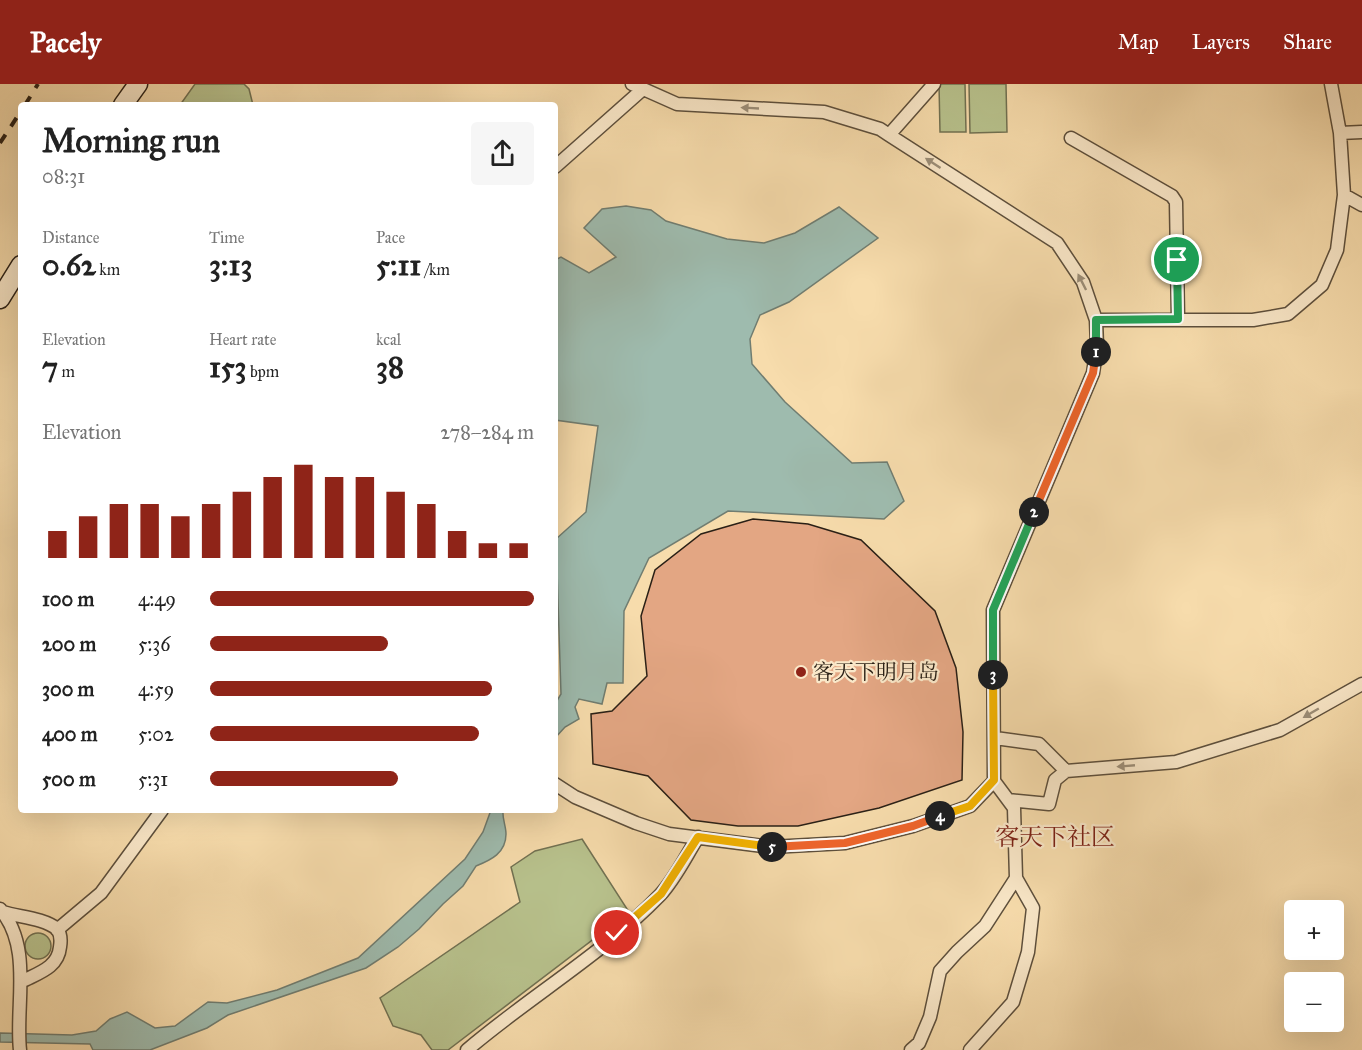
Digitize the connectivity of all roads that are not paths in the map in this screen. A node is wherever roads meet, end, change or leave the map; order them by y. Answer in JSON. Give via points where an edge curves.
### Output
{"nodes":[{"id":1,"x":138,"y":84,"type":"edge"},
{"id":2,"x":934,"y":84,"type":"edge"},
{"id":3,"x":1331,"y":84,"type":"edge"},
{"id":4,"x":637,"y":86,"type":"edge"},
{"id":5,"x":125,"y":102,"type":"edge"},
{"id":6,"x":1362,"y":132,"type":"edge"},
{"id":7,"x":1340,"y":133,"type":"junction"},
{"id":8,"x":889,"y":135,"type":"junction"},
{"id":9,"x":1071,"y":138,"type":"dead end"},
{"id":10,"x":558,"y":164,"type":"edge"},
{"id":11,"x":1344,"y":195,"type":"junction"},
{"id":12,"x":1362,"y":205,"type":"edge"},
{"id":13,"x":18,"y":269,"type":"edge"},
{"id":14,"x":0,"y":299,"type":"edge"},
{"id":15,"x":1178,"y":319,"type":"junction"},
{"id":16,"x":1096,"y":320,"type":"junction"},
{"id":17,"x":1362,"y":684,"type":"edge"},
{"id":18,"x":995,"y":738,"type":"junction"},
{"id":19,"x":1066,"y":771,"type":"junction"},
{"id":20,"x":994,"y":780,"type":"junction"},
{"id":21,"x":558,"y":786,"type":"edge"},
{"id":22,"x":1008,"y":800,"type":"junction"},
{"id":23,"x":160,"y":813,"type":"edge"},
{"id":24,"x":698,"y":837,"type":"junction"},
{"id":25,"x":1016,"y":878,"type":"junction"},
{"id":26,"x":1,"y":911,"type":"edge"},
{"id":27,"x":57,"y":930,"type":"junction"},
{"id":28,"x":21,"y":982,"type":"junction"},
{"id":29,"x":20,"y":1050,"type":"edge"},
{"id":30,"x":467,"y":1050,"type":"edge"},
{"id":31,"x":911,"y":1050,"type":"edge"},
{"id":32,"x":970,"y":1050,"type":"edge"}],
"edges":[{"from":1,"to":5,"type":"street"},
{"from":2,"to":8,"type":"street"},
{"from":3,"to":7,"type":"street"},
{"from":8,"to":4,"type":"street","one_way":true,"via":[[824,112],[677,105]]},
{"from":4,"to":10,"type":"street"},
{"from":6,"to":7,"type":"street"},
{"from":7,"to":11,"type":"street"},
{"from":16,"to":8,"type":"street","one_way":true,"via":[[1083,282],[1057,243]]},
{"from":9,"to":15,"type":"street","via":[[1172,196],[1176,202]]},
{"from":11,"to":12,"type":"street"},
{"from":11,"to":15,"type":"street","via":[[1337,250],[1322,285],[1288,314],[1253,320]]},
{"from":13,"to":14,"type":"street"},
{"from":15,"to":16,"type":"street"},
{"from":16,"to":18,"type":"street","via":[[1093,373],[993,610]]},
{"from":17,"to":19,"type":"street","one_way":true,"via":[[1280,730],[1176,762]]},
{"from":18,"to":19,"type":"street","via":[[1039,744]]},
{"from":18,"to":20,"type":"street"},
{"from":19,"to":22,"type":"street","via":[[1055,780],[1049,804]]},
{"from":20,"to":22,"type":"street"},
{"from":20,"to":24,"type":"street","via":[[970,806],[845,843],[771,847]]},
{"from":21,"to":24,"type":"street","via":[[636,823],[669,834]]},
{"from":22,"to":25,"type":"street","via":[[1014,808]]},
{"from":23,"to":27,"type":"street","via":[[101,894]]},
{"from":24,"to":30,"type":"street","via":[[661,894],[560,981],[506,1017]]},
{"from":25,"to":31,"type":"street","via":[[985,926],[940,971],[930,1017],[919,1043]]},
{"from":25,"to":32,"type":"street","via":[[1033,908],[1028,952],[1013,1002]]},
{"from":26,"to":27,"type":"street"},
{"from":26,"to":28,"type":"street","via":[[17,939]]},
{"from":27,"to":28,"type":"street","via":[[61,939],[55,964]]},
{"from":28,"to":29,"type":"street"}]}
